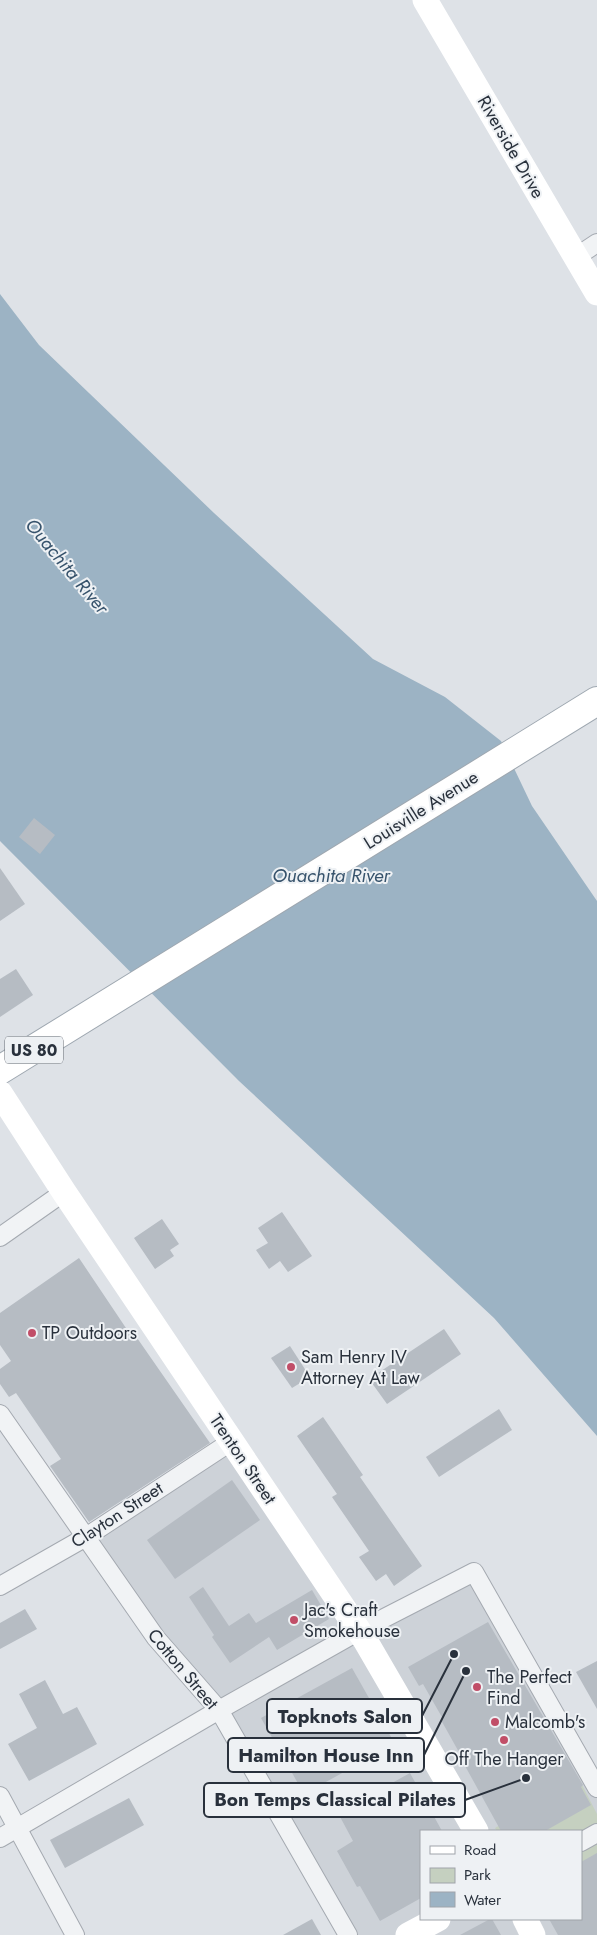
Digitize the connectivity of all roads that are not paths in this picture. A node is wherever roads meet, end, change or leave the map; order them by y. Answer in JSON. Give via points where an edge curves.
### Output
{"nodes":[{"id":1,"x":425,"y":0,"type":"edge"},
{"id":2,"x":597,"y":243,"type":"edge"},
{"id":3,"x":576,"y":257,"type":"junction"},
{"id":4,"x":597,"y":293,"type":"edge"},
{"id":5,"x":597,"y":701,"type":"edge"},
{"id":6,"x":0,"y":1070,"type":"edge"},
{"id":7,"x":0,"y":1093,"type":"edge"},
{"id":8,"x":64,"y":1192,"type":"junction"},
{"id":9,"x":0,"y":1237,"type":"edge"},
{"id":10,"x":0,"y":1414,"type":"edge"},
{"id":11,"x":232,"y":1441,"type":"junction"},
{"id":12,"x":86,"y":1537,"type":"junction"},
{"id":13,"x":0,"y":1586,"type":"edge"},
{"id":14,"x":359,"y":1631,"type":"junction"},
{"id":15,"x":219,"y":1710,"type":"junction"},
{"id":16,"x":597,"y":1788,"type":"edge"},
{"id":17,"x":0,"y":1796,"type":"edge"},
{"id":18,"x":18,"y":1828,"type":"junction"},
{"id":19,"x":475,"y":1830,"type":"edge"},
{"id":20,"x":597,"y":1833,"type":"edge"},
{"id":21,"x":0,"y":1838,"type":"edge"},
{"id":22,"x":582,"y":1841,"type":"edge"},
{"id":23,"x":436,"y":1920,"type":"edge"},
{"id":24,"x":526,"y":1920,"type":"edge"},
{"id":25,"x":75,"y":1935,"type":"edge"},
{"id":26,"x":348,"y":1935,"type":"edge"},
{"id":27,"x":408,"y":1935,"type":"edge"},
{"id":28,"x":533,"y":1935,"type":"edge"}],
"edges":[{"from":1,"to":3,"type":"street","name":"Riverside Drive"},
{"from":2,"to":3,"type":"street"},
{"from":3,"to":4,"type":"street","name":"Riverside Drive"},
{"from":5,"to":6,"type":"main road","name":"Louisville Avenue","number":"US 80"},
{"from":7,"to":8,"type":"street","name":"Trenton Street"},
{"from":8,"to":9,"type":"street"},
{"from":8,"to":11,"type":"street","name":"Trenton Street"},
{"from":10,"to":12,"type":"street","name":"Cotton Street"},
{"from":11,"to":12,"type":"street","name":"Clayton Street"},
{"from":11,"to":14,"type":"street","name":"Trenton Street"},
{"from":12,"to":13,"type":"street","name":"Clayton Street"},
{"from":12,"to":15,"type":"street","name":"Cotton Street","via":[[156,1638]]},
{"from":14,"to":15,"type":"street"},
{"from":14,"to":16,"type":"street","via":[[474,1572]]},
{"from":14,"to":19,"type":"street","name":"Trenton Street"},
{"from":15,"to":18,"type":"street"},
{"from":15,"to":26,"type":"street","name":"Cotton Street"},
{"from":17,"to":18,"type":"street"},
{"from":18,"to":21,"type":"street"},
{"from":18,"to":25,"type":"street"},
{"from":20,"to":22,"type":"street"},
{"from":23,"to":27,"type":"street"},
{"from":24,"to":28,"type":"street"}]}
